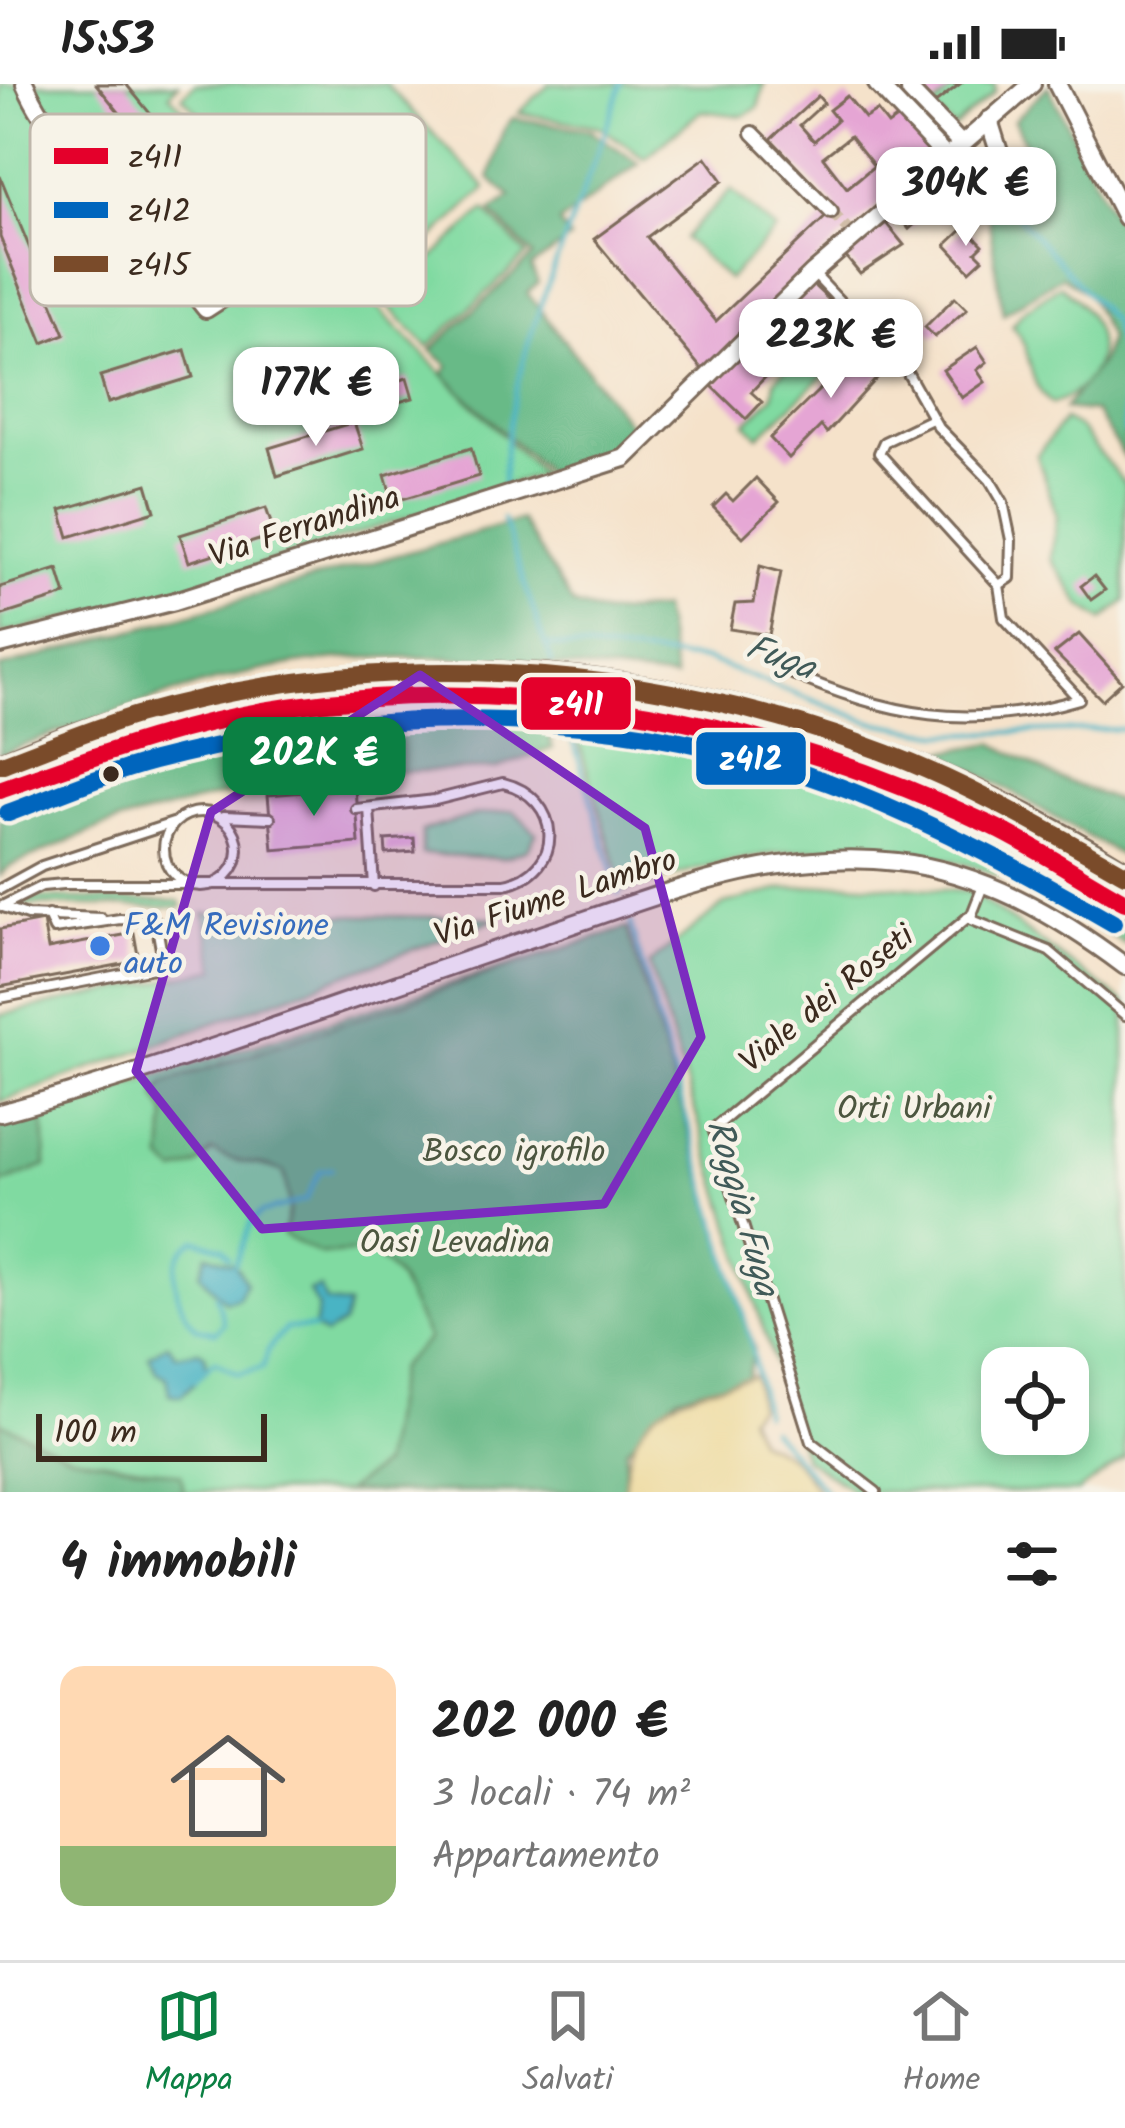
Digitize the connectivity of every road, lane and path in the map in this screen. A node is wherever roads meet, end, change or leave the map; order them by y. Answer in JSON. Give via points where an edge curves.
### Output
{"nodes":[{"id":1,"x":26,"y":84,"type":"edge"},
{"id":2,"x":877,"y":84,"type":"edge"},
{"id":3,"x":1058,"y":84,"type":"edge"},
{"id":4,"x":1019,"y":88,"type":"edge"},
{"id":5,"x":910,"y":92,"type":"dead end"},
{"id":6,"x":39,"y":114,"type":"edge"},
{"id":7,"x":989,"y":120,"type":"junction"},
{"id":8,"x":753,"y":133,"type":"dead end"},
{"id":9,"x":961,"y":144,"type":"junction"},
{"id":10,"x":999,"y":152,"type":"dead end"},
{"id":11,"x":946,"y":157,"type":"junction"},
{"id":12,"x":831,"y":212,"type":"tunnel mouth"},
{"id":13,"x":1125,"y":217,"type":"edge"},
{"id":14,"x":812,"y":273,"type":"junction"},
{"id":15,"x":932,"y":419,"type":"junction"},
{"id":16,"x":999,"y":585,"type":"junction"},
{"id":17,"x":0,"y":645,"type":"edge"},
{"id":18,"x":785,"y":671,"type":"dead end"},
{"id":19,"x":0,"y":768,"type":"edge"},
{"id":20,"x":32,"y":776,"type":"junction"},
{"id":21,"x":0,"y":790,"type":"edge"},
{"id":22,"x":0,"y":806,"type":"edge"},
{"id":23,"x":369,"y":808,"type":"junction"},
{"id":24,"x":356,"y":809,"type":"dead end"},
{"id":25,"x":218,"y":816,"type":"junction"},
{"id":26,"x":270,"y":818,"type":"dead end"},
{"id":27,"x":175,"y":822,"type":"junction"},
{"id":28,"x":1125,"y":876,"type":"edge"},
{"id":29,"x":983,"y":884,"type":"junction"},
{"id":30,"x":202,"y":886,"type":"junction"},
{"id":31,"x":374,"y":886,"type":"junction"},
{"id":32,"x":0,"y":889,"type":"edge"},
{"id":33,"x":1125,"y":902,"type":"edge"},
{"id":34,"x":1,"y":906,"type":"edge"},
{"id":35,"x":968,"y":918,"type":"junction"},
{"id":36,"x":1125,"y":966,"type":"edge"},
{"id":37,"x":0,"y":998,"type":"edge"},
{"id":38,"x":1125,"y":1015,"type":"edge"},
{"id":39,"x":0,"y":1113,"type":"edge"},
{"id":40,"x":876,"y":1492,"type":"edge"}],
"edges":[{"from":1,"to":6,"type":"street"},
{"from":2,"to":11,"type":"street"},
{"from":3,"to":13,"type":"street"},
{"from":4,"to":7,"type":"street"},
{"from":5,"to":9,"type":"street"},
{"from":7,"to":9,"type":"street"},
{"from":7,"to":10,"type":"street"},
{"from":8,"to":12,"type":"street"},
{"from":9,"to":11,"type":"street"},
{"from":11,"to":14,"type":"street"},
{"from":14,"to":15,"type":"lane","via":[[907,371]]},
{"from":14,"to":17,"type":"street","name":"Via Ferrandina","via":[[625,458],[175,601]]},
{"from":15,"to":16,"type":"lane","via":[[1004,502],[1010,578]]},
{"from":15,"to":16,"type":"lane","via":[[884,442],[879,453]]},
{"from":16,"to":18,"type":"lane","via":[[1004,618],[1079,699],[996,719],[960,718],[862,703]]},
{"from":19,"to":28,"type":"main road","via":[[130,719],[274,687],[426,673],[546,676],[714,702],[862,745],[1044,825]]},
{"from":20,"to":21,"type":"main road"},
{"from":20,"to":22,"type":"main road"},
{"from":20,"to":33,"type":"main road","via":[[171,729],[317,701],[477,693],[612,703],[726,724],[878,772],[1036,844]]},
{"from":23,"to":24,"type":"lane"},
{"from":23,"to":31,"type":"lane"},
{"from":23,"to":31,"type":"lane","via":[[503,783],[530,793],[551,827],[543,862],[518,881]]},
{"from":25,"to":26,"type":"lane"},
{"from":25,"to":27,"type":"lane","via":[[194,812]]},
{"from":25,"to":30,"type":"lane","via":[[235,833],[238,857],[225,877]]},
{"from":27,"to":30,"type":"lane","via":[[164,842],[167,863],[181,880]]},
{"from":27,"to":32,"type":"lane","via":[[42,866]]},
{"from":29,"to":35,"type":"lane"},
{"from":29,"to":36,"type":"street","name":"Via Fiume Lambro","via":[[1054,915]]},
{"from":29,"to":39,"type":"street","name":"Via Fiume Lambro","via":[[898,862],[807,860],[753,869]]},
{"from":30,"to":31,"type":"lane"},
{"from":30,"to":34,"type":"lane","via":[[43,886]]},
{"from":34,"to":37,"type":"lane","via":[[156,921],[164,966]]},
{"from":35,"to":38,"type":"lane","via":[[1049,951]]},
{"from":35,"to":40,"type":"lane","name":"Viale dei Roseti","via":[[718,1120],[712,1138],[811,1442]]}]}
